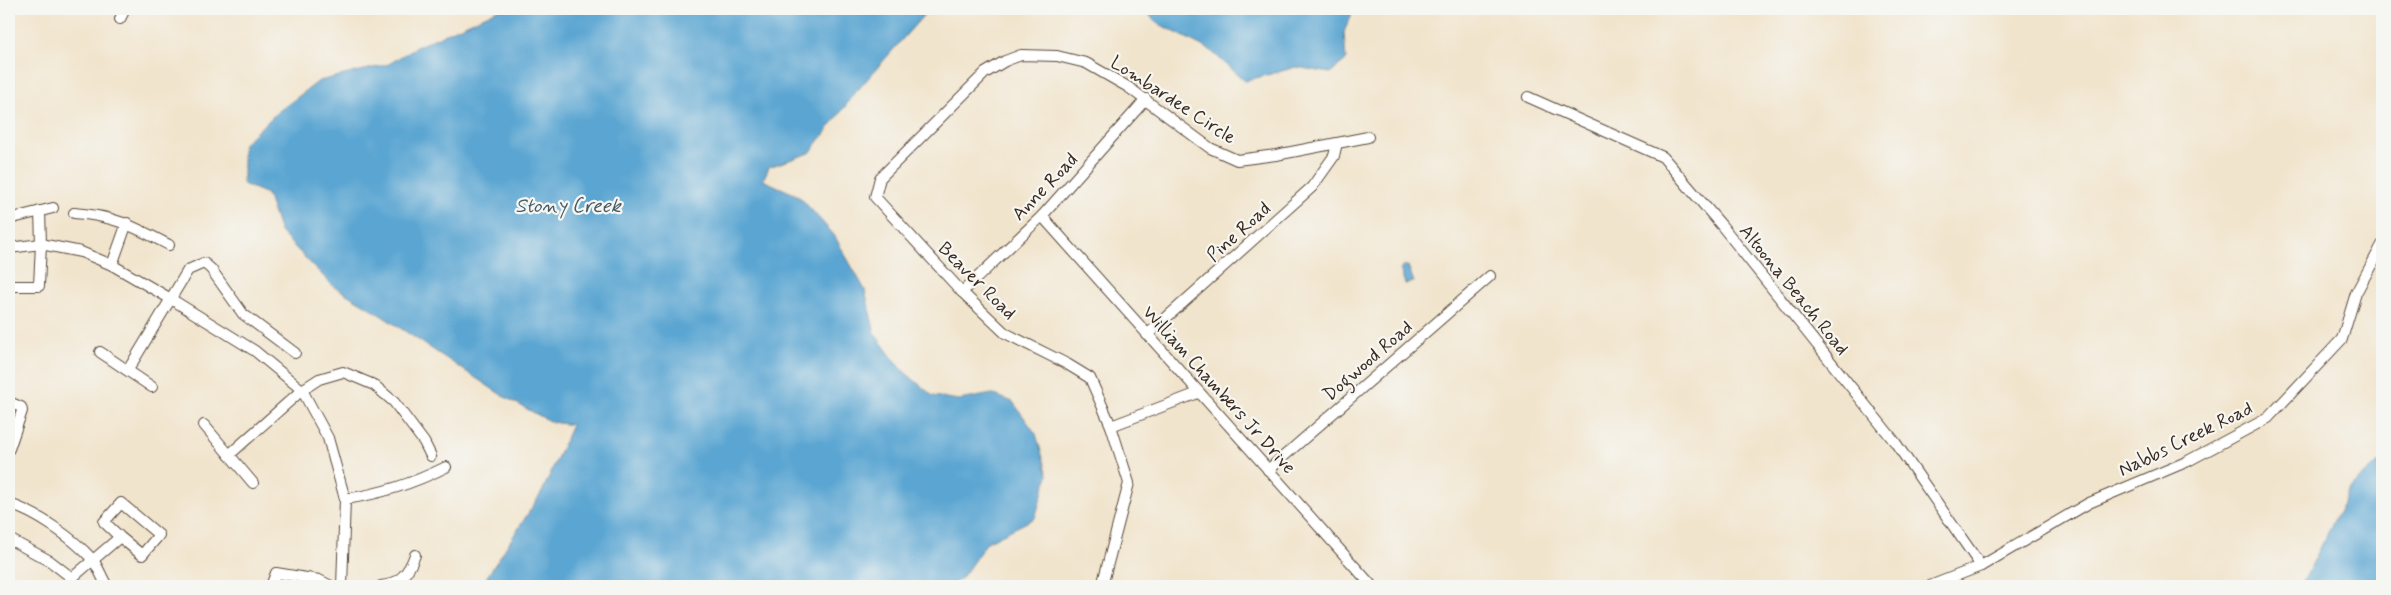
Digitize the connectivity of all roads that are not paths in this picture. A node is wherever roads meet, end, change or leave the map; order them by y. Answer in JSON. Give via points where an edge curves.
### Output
{"nodes":[{"id":1,"x":125,"y":9,"type":"edge"},
{"id":2,"x":120,"y":19,"type":"dead end"},
{"id":3,"x":1528,"y":97,"type":"dead end"},
{"id":4,"x":1146,"y":99,"type":"junction"},
{"id":5,"x":1368,"y":137,"type":"dead end"},
{"id":6,"x":1337,"y":143,"type":"junction"},
{"id":7,"x":875,"y":197,"type":"joint"},
{"id":8,"x":53,"y":208,"type":"dead end"},
{"id":9,"x":40,"y":211,"type":"junction"},
{"id":10,"x":74,"y":213,"type":"dead end"},
{"id":11,"x":1042,"y":216,"type":"junction"},
{"id":12,"x":9,"y":219,"type":"edge"},
{"id":13,"x":127,"y":223,"type":"junction"},
{"id":14,"x":42,"y":244,"type":"junction"},
{"id":15,"x":169,"y":245,"type":"dead end"},
{"id":16,"x":2382,"y":245,"type":"edge"},
{"id":17,"x":9,"y":248,"type":"edge"},
{"id":18,"x":112,"y":265,"type":"junction"},
{"id":19,"x":1490,"y":276,"type":"dead end"},
{"id":20,"x":9,"y":286,"type":"edge"},
{"id":21,"x":962,"y":292,"type":"junction"},
{"id":22,"x":171,"y":299,"type":"junction"},
{"id":23,"x":1147,"y":335,"type":"junction"},
{"id":24,"x":100,"y":352,"type":"dead end"},
{"id":25,"x":295,"y":353,"type":"dead end"},
{"id":26,"x":128,"y":370,"type":"junction"},
{"id":27,"x":152,"y":387,"type":"dead end"},
{"id":28,"x":302,"y":390,"type":"junction"},
{"id":29,"x":1198,"y":393,"type":"junction"},
{"id":30,"x":9,"y":402,"type":"edge"},
{"id":31,"x":204,"y":425,"type":"dead end"},
{"id":32,"x":1111,"y":426,"type":"junction"},
{"id":33,"x":9,"y":449,"type":"edge"},
{"id":34,"x":229,"y":455,"type":"junction"},
{"id":35,"x":431,"y":456,"type":"dead end"},
{"id":36,"x":446,"y":467,"type":"dead end"},
{"id":37,"x":1268,"y":470,"type":"junction"},
{"id":38,"x":253,"y":483,"type":"dead end"},
{"id":39,"x":345,"y":499,"type":"junction"},
{"id":40,"x":9,"y":504,"type":"edge"},
{"id":41,"x":120,"y":537,"type":"junction"},
{"id":42,"x":9,"y":539,"type":"edge"},
{"id":43,"x":415,"y":555,"type":"dead end"},
{"id":44,"x":93,"y":560,"type":"junction"},
{"id":45,"x":1981,"y":566,"type":"junction"},
{"id":46,"x":75,"y":582,"type":"edge"},
{"id":47,"x":319,"y":583,"type":"edge"},
{"id":48,"x":107,"y":586,"type":"edge"},
{"id":49,"x":271,"y":586,"type":"edge"},
{"id":50,"x":331,"y":586,"type":"edge"},
{"id":51,"x":342,"y":586,"type":"edge"},
{"id":52,"x":381,"y":586,"type":"edge"},
{"id":53,"x":1102,"y":586,"type":"edge"},
{"id":54,"x":1372,"y":586,"type":"edge"},
{"id":55,"x":1930,"y":586,"type":"edge"}],
"edges":[{"from":1,"to":2,"type":"street"},
{"from":3,"to":45,"type":"street","name":"Altoona Beach Road","via":[[1663,157],[1895,442]]},
{"from":4,"to":6,"type":"street","name":"Lombardee Circle","via":[[1210,148],[1237,160]]},
{"from":4,"to":7,"type":"street","name":"Lombardee Circle","via":[[1086,64],[1057,56],[1022,55],[1005,61],[985,73],[880,178]]},
{"from":4,"to":11,"type":"street","name":"Anne Road"},
{"from":5,"to":6,"type":"street","name":"Lombardee Circle"},
{"from":6,"to":23,"type":"street","name":"Pine Road","via":[[1334,156],[1312,187]]},
{"from":7,"to":21,"type":"street","name":"Beaver Road"},
{"from":8,"to":9,"type":"street"},
{"from":9,"to":12,"type":"street"},
{"from":9,"to":14,"type":"street"},
{"from":10,"to":13,"type":"street","via":[[101,215]]},
{"from":11,"to":21,"type":"street","name":"Anne Road"},
{"from":11,"to":23,"type":"street","name":"William Chambers Jr Drive"},
{"from":13,"to":15,"type":"street"},
{"from":13,"to":18,"type":"street"},
{"from":14,"to":17,"type":"street"},
{"from":14,"to":18,"type":"street","via":[[80,252]]},
{"from":14,"to":20,"type":"street","via":[[39,286]]},
{"from":16,"to":45,"type":"street","name":"Nabbs Creek Road","via":[[2356,293],[2342,339],[2268,418],[2186,462],[2089,503]]},
{"from":18,"to":22,"type":"street"},
{"from":19,"to":37,"type":"street","name":"Dogwood Road"},
{"from":21,"to":32,"type":"street","name":"Beaver Road","via":[[1005,333],[1090,378]]},
{"from":22,"to":25,"type":"street","via":[[188,270],[204,263],[243,314]]},
{"from":22,"to":26,"type":"street"},
{"from":22,"to":28,"type":"street","via":[[254,351]]},
{"from":23,"to":29,"type":"street","name":"William Chambers Jr Drive"},
{"from":24,"to":26,"type":"street"},
{"from":26,"to":27,"type":"street"},
{"from":28,"to":34,"type":"street"},
{"from":28,"to":35,"type":"street","via":[[319,378],[343,372],[374,386],[394,402]]},
{"from":28,"to":39,"type":"street","via":[[328,438]]},
{"from":29,"to":32,"type":"street"},
{"from":29,"to":37,"type":"street","name":"William Chambers Jr Drive"},
{"from":30,"to":33,"type":"street","via":[[22,410]]},
{"from":31,"to":34,"type":"street"},
{"from":32,"to":53,"type":"street","name":"Beaver Road","via":[[1129,483]]},
{"from":34,"to":38,"type":"street"},
{"from":36,"to":39,"type":"street","via":[[372,495]]},
{"from":37,"to":54,"type":"street","name":"William Chambers Jr Drive"},
{"from":39,"to":51,"type":"street"},
{"from":40,"to":44,"type":"street","via":[[68,537]]},
{"from":41,"to":41,"type":"street","via":[[104,522],[121,503],[159,535],[142,555]]},
{"from":41,"to":44,"type":"street"},
{"from":42,"to":46,"type":"street","via":[[50,561]]},
{"from":43,"to":52,"type":"street","via":[[409,572]]},
{"from":44,"to":46,"type":"street"},
{"from":44,"to":48,"type":"street"},
{"from":45,"to":55,"type":"street","name":"Nabbs Creek Road"},
{"from":47,"to":49,"type":"street","via":[[276,573]]},
{"from":47,"to":50,"type":"street"}]}
